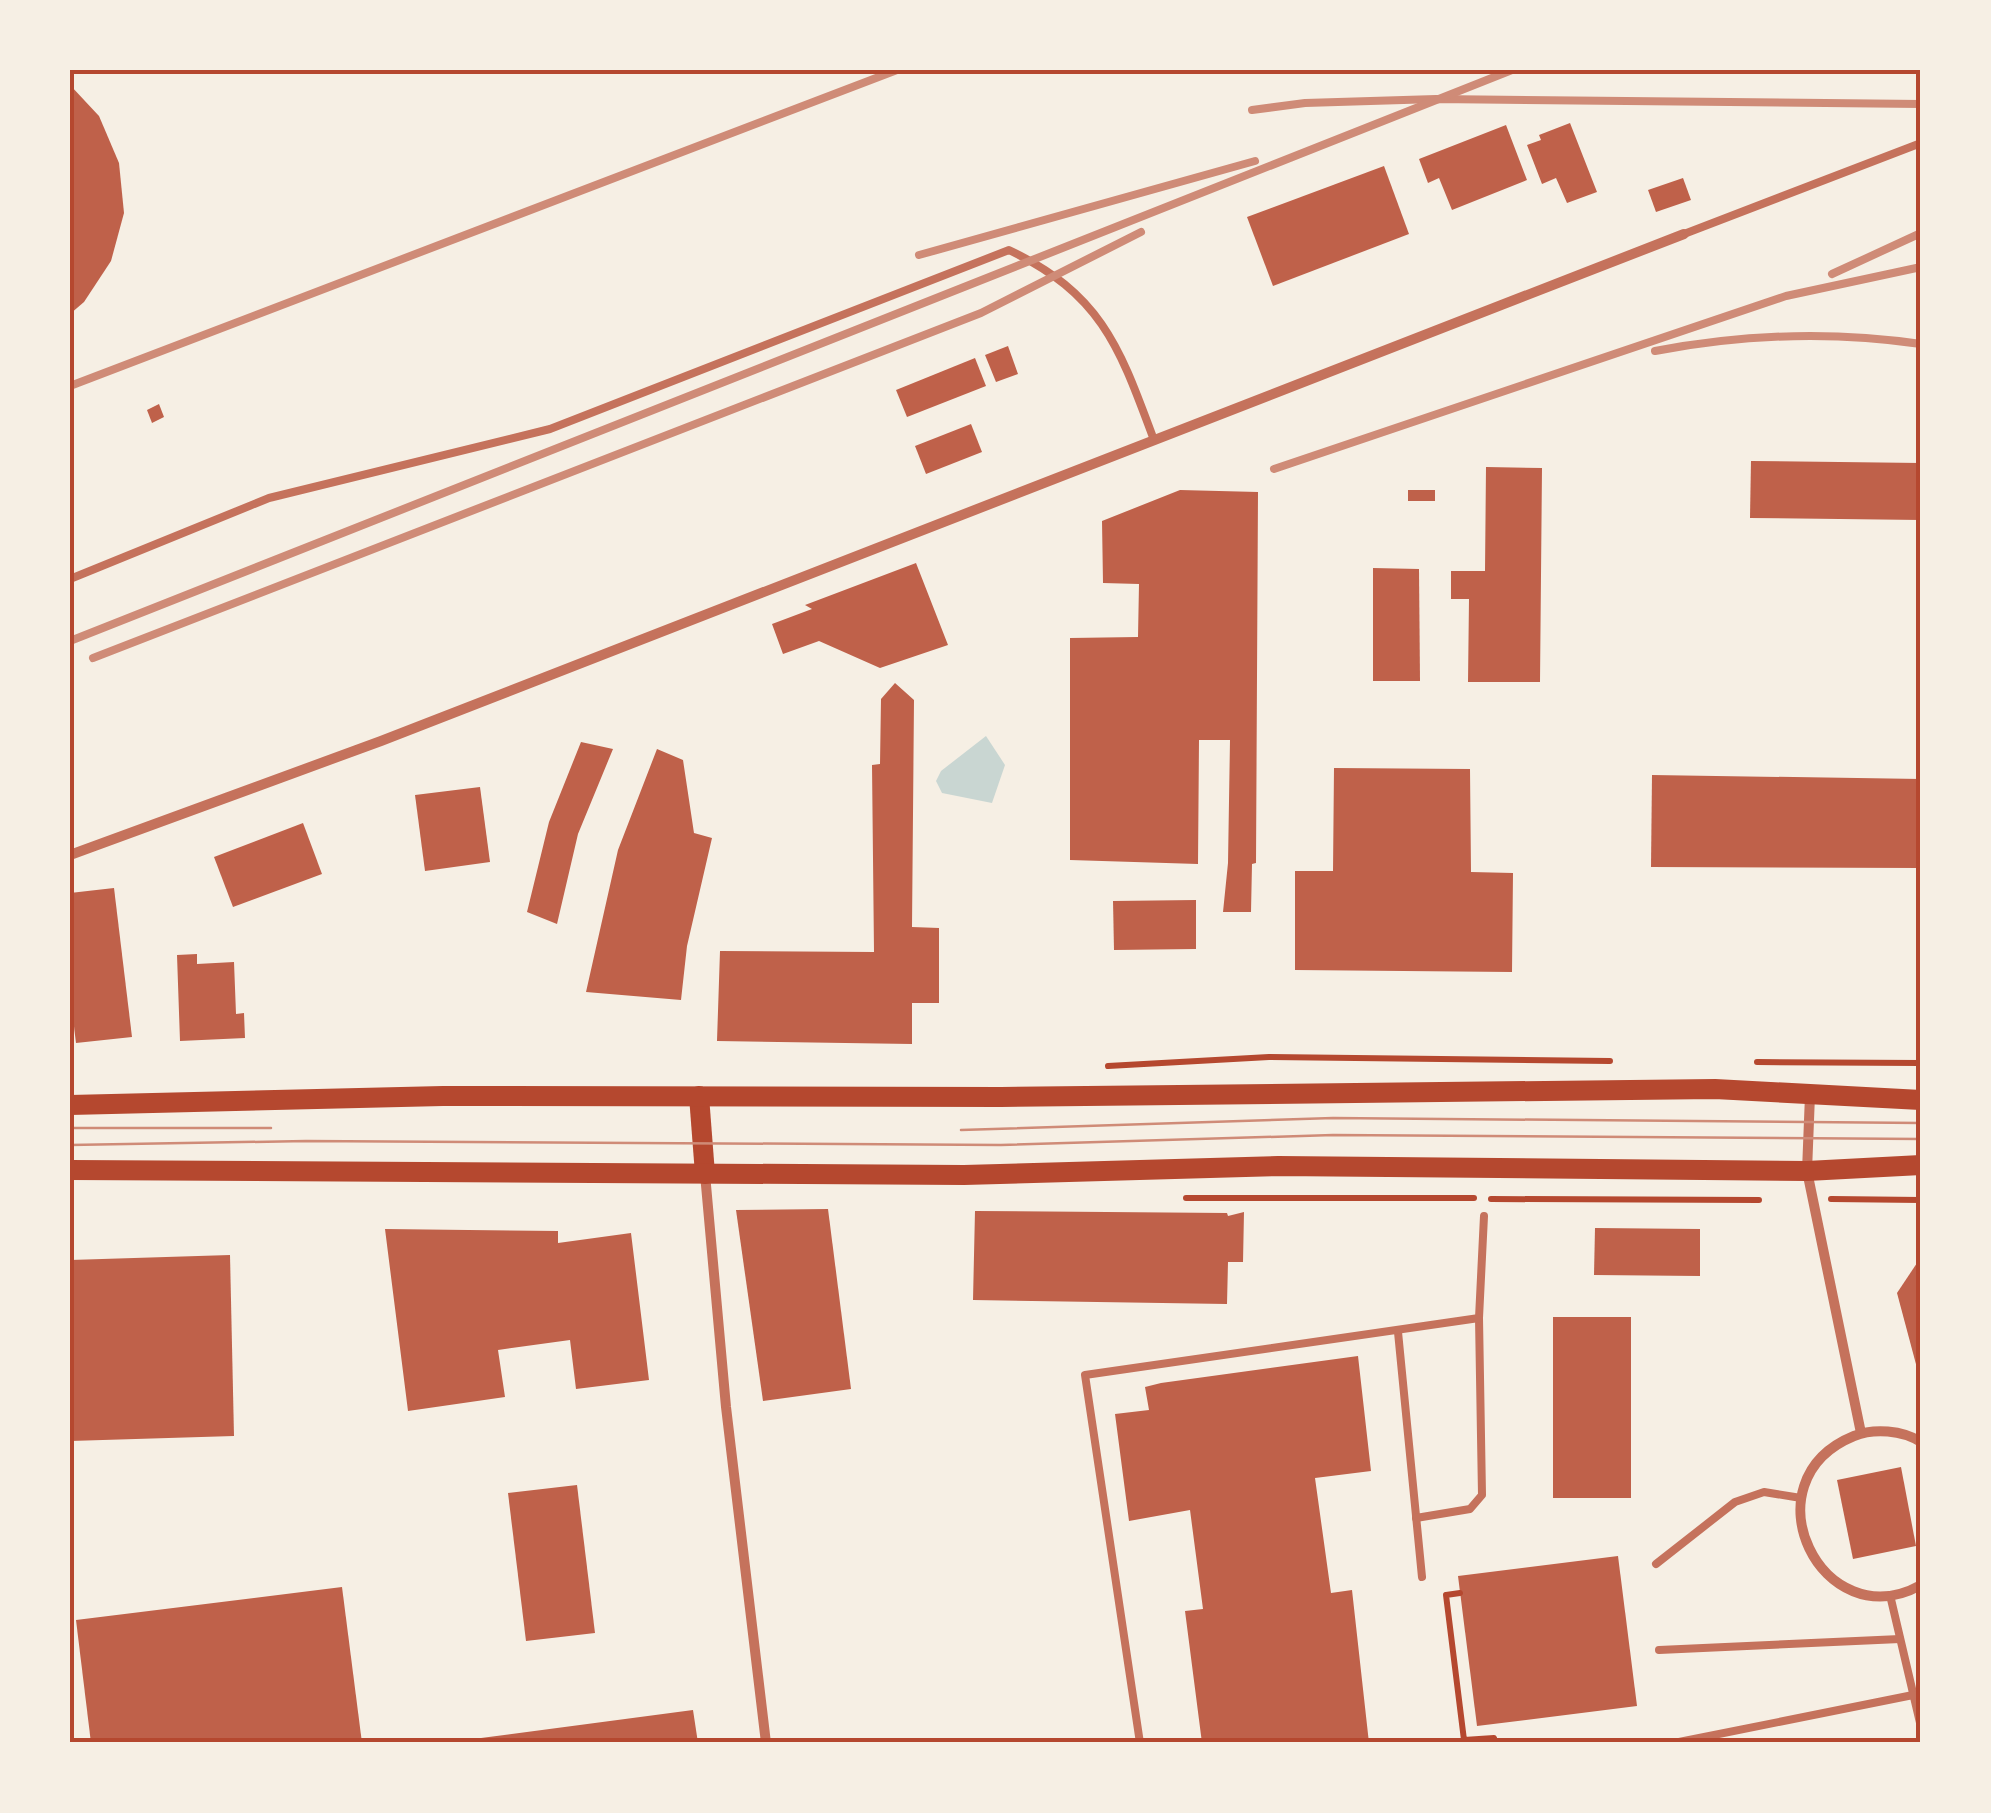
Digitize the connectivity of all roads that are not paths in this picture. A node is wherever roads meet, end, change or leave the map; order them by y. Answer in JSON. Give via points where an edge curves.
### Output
{"nodes":[{"id":1,"x":1921,"y":142,"type":"edge"},
{"id":2,"x":1684,"y":234,"type":"joint"},
{"id":3,"x":1154,"y":440,"type":"junction"},
{"id":4,"x":70,"y":579,"type":"edge"},
{"id":5,"x":70,"y":855,"type":"edge"},
{"id":6,"x":1810,"y":1095,"type":"junction"},
{"id":7,"x":699,"y":1096,"type":"junction"},
{"id":8,"x":1921,"y":1100,"type":"edge"},
{"id":9,"x":70,"y":1106,"type":"edge"},
{"id":10,"x":1921,"y":1165,"type":"edge"},
{"id":11,"x":70,"y":1170,"type":"edge"},
{"id":12,"x":1808,"y":1171,"type":"junction"},
{"id":13,"x":704,"y":1174,"type":"junction"},
{"id":14,"x":1484,"y":1216,"type":"dead end"},
{"id":15,"x":1479,"y":1318,"type":"junction"},
{"id":16,"x":1398,"y":1332,"type":"junction"},
{"id":17,"x":1861,"y":1433,"type":"junction"},
{"id":18,"x":1921,"y":1442,"type":"edge"},
{"id":19,"x":1801,"y":1498,"type":"junction"},
{"id":20,"x":1416,"y":1518,"type":"junction"},
{"id":21,"x":1656,"y":1564,"type":"dead end"},
{"id":22,"x":1422,"y":1577,"type":"dead end"},
{"id":23,"x":1921,"y":1585,"type":"edge"},
{"id":24,"x":1890,"y":1595,"type":"junction"},
{"id":25,"x":1900,"y":1639,"type":"junction"},
{"id":26,"x":1659,"y":1650,"type":"dead end"},
{"id":27,"x":1913,"y":1694,"type":"junction"},
{"id":28,"x":1921,"y":1728,"type":"edge"},
{"id":29,"x":766,"y":1743,"type":"edge"},
{"id":30,"x":1140,"y":1743,"type":"edge"},
{"id":31,"x":1674,"y":1743,"type":"edge"}],
"edges":[{"from":1,"to":2,"type":"lane"},
{"from":2,"to":3,"type":"street"},
{"from":3,"to":4,"type":"lane","via":[[1113,334],[1055,279],[1008,250],[550,429],[269,498]]},
{"from":3,"to":5,"type":"street","via":[[380,742]]},
{"from":6,"to":7,"type":"main road","via":[[1715,1089]]},
{"from":6,"to":8,"type":"main road"},
{"from":6,"to":12,"type":"street"},
{"from":7,"to":9,"type":"main road"},
{"from":7,"to":13,"type":"main road"},
{"from":10,"to":12,"type":"main road"},
{"from":11,"to":13,"type":"main road"},
{"from":12,"to":13,"type":"main road","via":[[1278,1166],[1001,1175]]},
{"from":12,"to":17,"type":"street"},
{"from":13,"to":29,"type":"street"},
{"from":14,"to":15,"type":"lane"},
{"from":15,"to":16,"type":"lane"},
{"from":15,"to":20,"type":"lane","via":[[1482,1495],[1470,1508]]},
{"from":16,"to":20,"type":"lane"},
{"from":16,"to":30,"type":"lane","via":[[1085,1375]]},
{"from":17,"to":18,"type":"street","via":[[1888,1431]]},
{"from":17,"to":19,"type":"street","via":[[1822,1457]]},
{"from":19,"to":21,"type":"lane","via":[[1764,1492],[1734,1502]]},
{"from":19,"to":24,"type":"street","via":[[1800,1524],[1821,1569],[1841,1585]]},
{"from":20,"to":22,"type":"lane"},
{"from":23,"to":24,"type":"street"},
{"from":24,"to":25,"type":"lane"},
{"from":25,"to":26,"type":"lane"},
{"from":25,"to":27,"type":"lane"},
{"from":27,"to":28,"type":"lane"},
{"from":27,"to":31,"type":"lane"}]}
